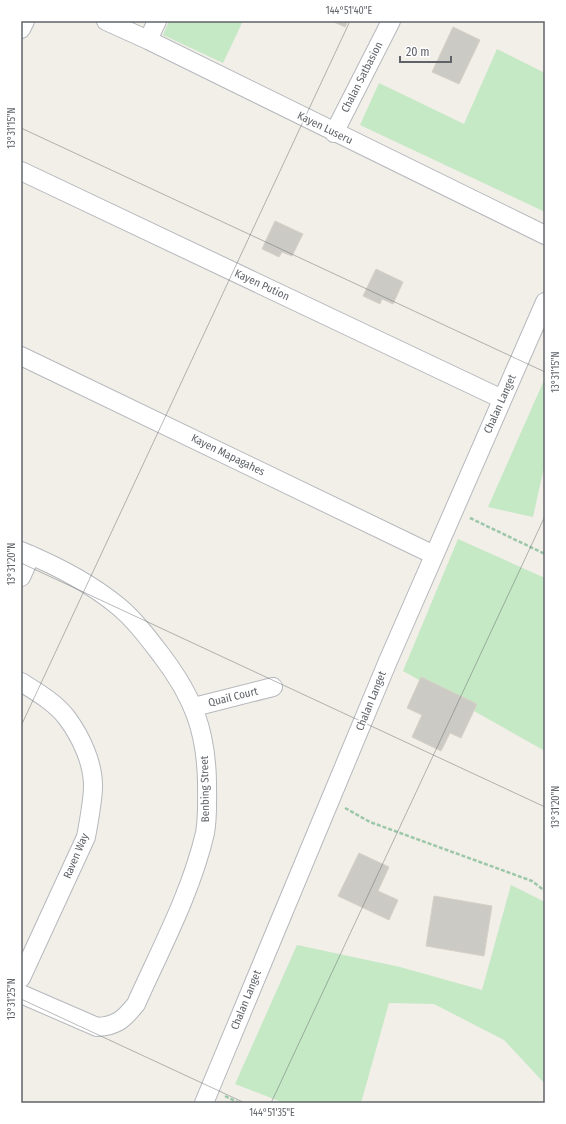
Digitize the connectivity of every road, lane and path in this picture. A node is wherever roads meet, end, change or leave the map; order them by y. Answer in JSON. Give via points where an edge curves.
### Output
{"nodes":[{"id":1,"x":25,"y":21,"type":"edge"},
{"id":2,"x":106,"y":21,"type":"edge"},
{"id":3,"x":157,"y":21,"type":"edge"},
{"id":4,"x":391,"y":21,"type":"edge"},
{"id":5,"x":21,"y":29,"type":"edge"},
{"id":6,"x":148,"y":40,"type":"junction"},
{"id":7,"x":334,"y":133,"type":"junction"},
{"id":8,"x":21,"y":171,"type":"edge"},
{"id":9,"x":545,"y":235,"type":"edge"},
{"id":10,"x":545,"y":302,"type":"edge"},
{"id":11,"x":21,"y":356,"type":"edge"},
{"id":12,"x":502,"y":399,"type":"junction"},
{"id":13,"x":453,"y":510,"type":"junction"},
{"id":14,"x":26,"y":553,"type":"edge"},
{"id":15,"x":545,"y":554,"type":"edge"},
{"id":16,"x":434,"y":555,"type":"junction"},
{"id":17,"x":21,"y":577,"type":"edge"},
{"id":18,"x":21,"y":682,"type":"edge"},
{"id":19,"x":273,"y":687,"type":"dead end"},
{"id":20,"x":194,"y":707,"type":"junction"},
{"id":21,"x":329,"y":801,"type":"junction"},
{"id":22,"x":545,"y":891,"type":"edge"},
{"id":23,"x":21,"y":978,"type":"edge"},
{"id":24,"x":21,"y":994,"type":"edge"},
{"id":25,"x":204,"y":1103,"type":"edge"}],
"edges":[{"from":1,"to":5,"type":"street"},
{"from":2,"to":6,"type":"street","name":"Kayen Luseru"},
{"from":3,"to":6,"type":"street"},
{"from":4,"to":7,"type":"street","name":"Chalan Satbasion"},
{"from":6,"to":7,"type":"street","name":"Kayen Luseru"},
{"from":7,"to":9,"type":"street","name":"Kayen Luseru"},
{"from":8,"to":12,"type":"street","name":"Kayen Pution"},
{"from":10,"to":12,"type":"street","name":"Chalan Langet"},
{"from":11,"to":16,"type":"street","name":"Kayen Mapagahes"},
{"from":12,"to":13,"type":"street","name":"Chalan Langet"},
{"from":13,"to":15,"type":"path"},
{"from":13,"to":16,"type":"street","name":"Chalan Langet"},
{"from":14,"to":17,"type":"street"},
{"from":14,"to":20,"type":"street","name":"Benbing Street","via":[[91,586],[119,607],[142,630],[180,681]]},
{"from":16,"to":21,"type":"street","name":"Chalan Langet"},
{"from":18,"to":23,"type":"street","name":"Raven Way","via":[[41,694],[66,717],[91,767],[93,787],[86,837]]},
{"from":19,"to":20,"type":"street","name":"Quail Court"},
{"from":20,"to":24,"type":"street","name":"Benbing Street","via":[[206,759],[205,831],[192,881],[136,1004],[125,1017],[110,1026],[97,1027]]},
{"from":21,"to":22,"type":"path","via":[[370,822],[532,881]]},
{"from":21,"to":25,"type":"street","name":"Chalan Langet"}]}
